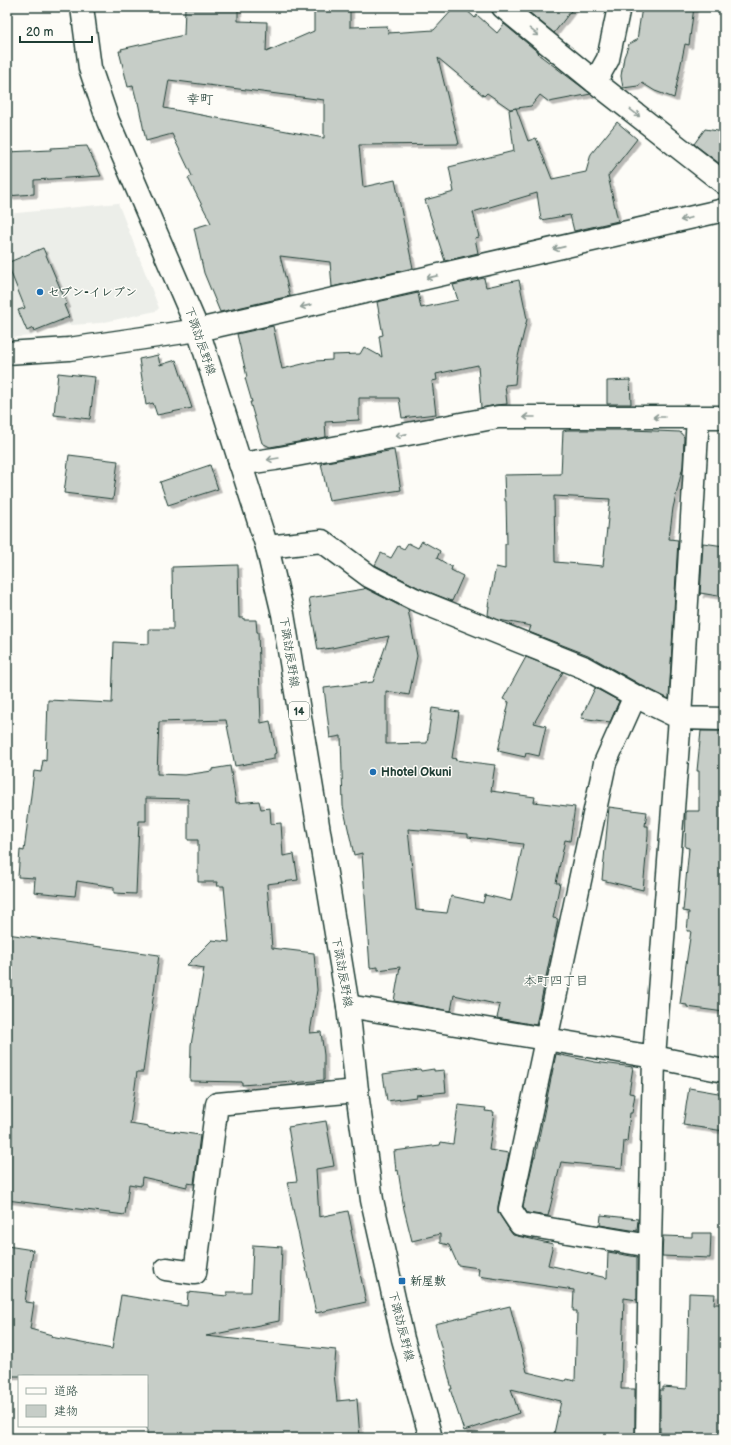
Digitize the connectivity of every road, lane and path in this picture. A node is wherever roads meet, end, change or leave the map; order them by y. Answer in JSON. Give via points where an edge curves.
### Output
{"nodes":[{"id":1,"x":82,"y":7,"type":"edge"},
{"id":2,"x":503,"y":7,"type":"edge"},
{"id":3,"x":619,"y":7,"type":"edge"},
{"id":4,"x":595,"y":82,"type":"junction"},
{"id":5,"x":724,"y":183,"type":"edge"},
{"id":6,"x":724,"y":210,"type":"edge"},
{"id":7,"x":198,"y":330,"type":"junction"},
{"id":8,"x":7,"y":353,"type":"edge"},
{"id":9,"x":698,"y":417,"type":"junction"},
{"id":10,"x":724,"y":417,"type":"edge"},
{"id":11,"x":240,"y":464,"type":"junction"},
{"id":12,"x":267,"y":547,"type":"junction"},
{"id":13,"x":636,"y":696,"type":"junction"},
{"id":14,"x":680,"y":718,"type":"junction"},
{"id":15,"x":724,"y":719,"type":"edge"},
{"id":16,"x":348,"y":1006,"type":"junction"},
{"id":17,"x":546,"y":1040,"type":"junction"},
{"id":18,"x":654,"y":1057,"type":"junction"},
{"id":19,"x":724,"y":1071,"type":"edge"},
{"id":20,"x":357,"y":1092,"type":"junction"},
{"id":21,"x":650,"y":1246,"type":"junction"},
{"id":22,"x":166,"y":1269,"type":"dead end"},
{"id":23,"x":431,"y":1438,"type":"edge"},
{"id":24,"x":648,"y":1438,"type":"edge"}],
"edges":[{"from":1,"to":7,"type":"street","name":"下諏訪辰野線","number":"14","via":[[90,68],[108,121]]},
{"from":2,"to":4,"type":"street","one_way":true},
{"from":3,"to":4,"type":"street","via":[[608,59]]},
{"from":4,"to":5,"type":"street","one_way":true},
{"from":6,"to":7,"type":"street","one_way":true},
{"from":7,"to":8,"type":"street","via":[[69,349]]},
{"from":7,"to":11,"type":"street","name":"下諏訪辰野線","number":"14"},
{"from":9,"to":10,"type":"street"},
{"from":9,"to":11,"type":"street","one_way":true,"via":[[498,416]]},
{"from":9,"to":14,"type":"street"},
{"from":11,"to":12,"type":"street","name":"下諏訪辰野線","number":"14"},
{"from":12,"to":13,"type":"street","via":[[322,541],[369,576],[414,599],[583,666]]},
{"from":12,"to":16,"type":"street","name":"下諏訪辰野線","number":"14","via":[[283,614]]},
{"from":13,"to":14,"type":"street"},
{"from":13,"to":17,"type":"street","via":[[605,763]]},
{"from":14,"to":15,"type":"street"},
{"from":14,"to":18,"type":"street"},
{"from":16,"to":17,"type":"street"},
{"from":16,"to":20,"type":"street","name":"下諏訪辰野線","number":"14"},
{"from":17,"to":18,"type":"street"},
{"from":17,"to":21,"type":"street","via":[[510,1209],[520,1224]]},
{"from":18,"to":19,"type":"street"},
{"from":18,"to":21,"type":"street"},
{"from":20,"to":22,"type":"street","via":[[217,1104],[194,1272]]},
{"from":20,"to":23,"type":"street","name":"下諏訪辰野線","number":"14","via":[[372,1200],[403,1339]]},
{"from":21,"to":24,"type":"street"}]}
